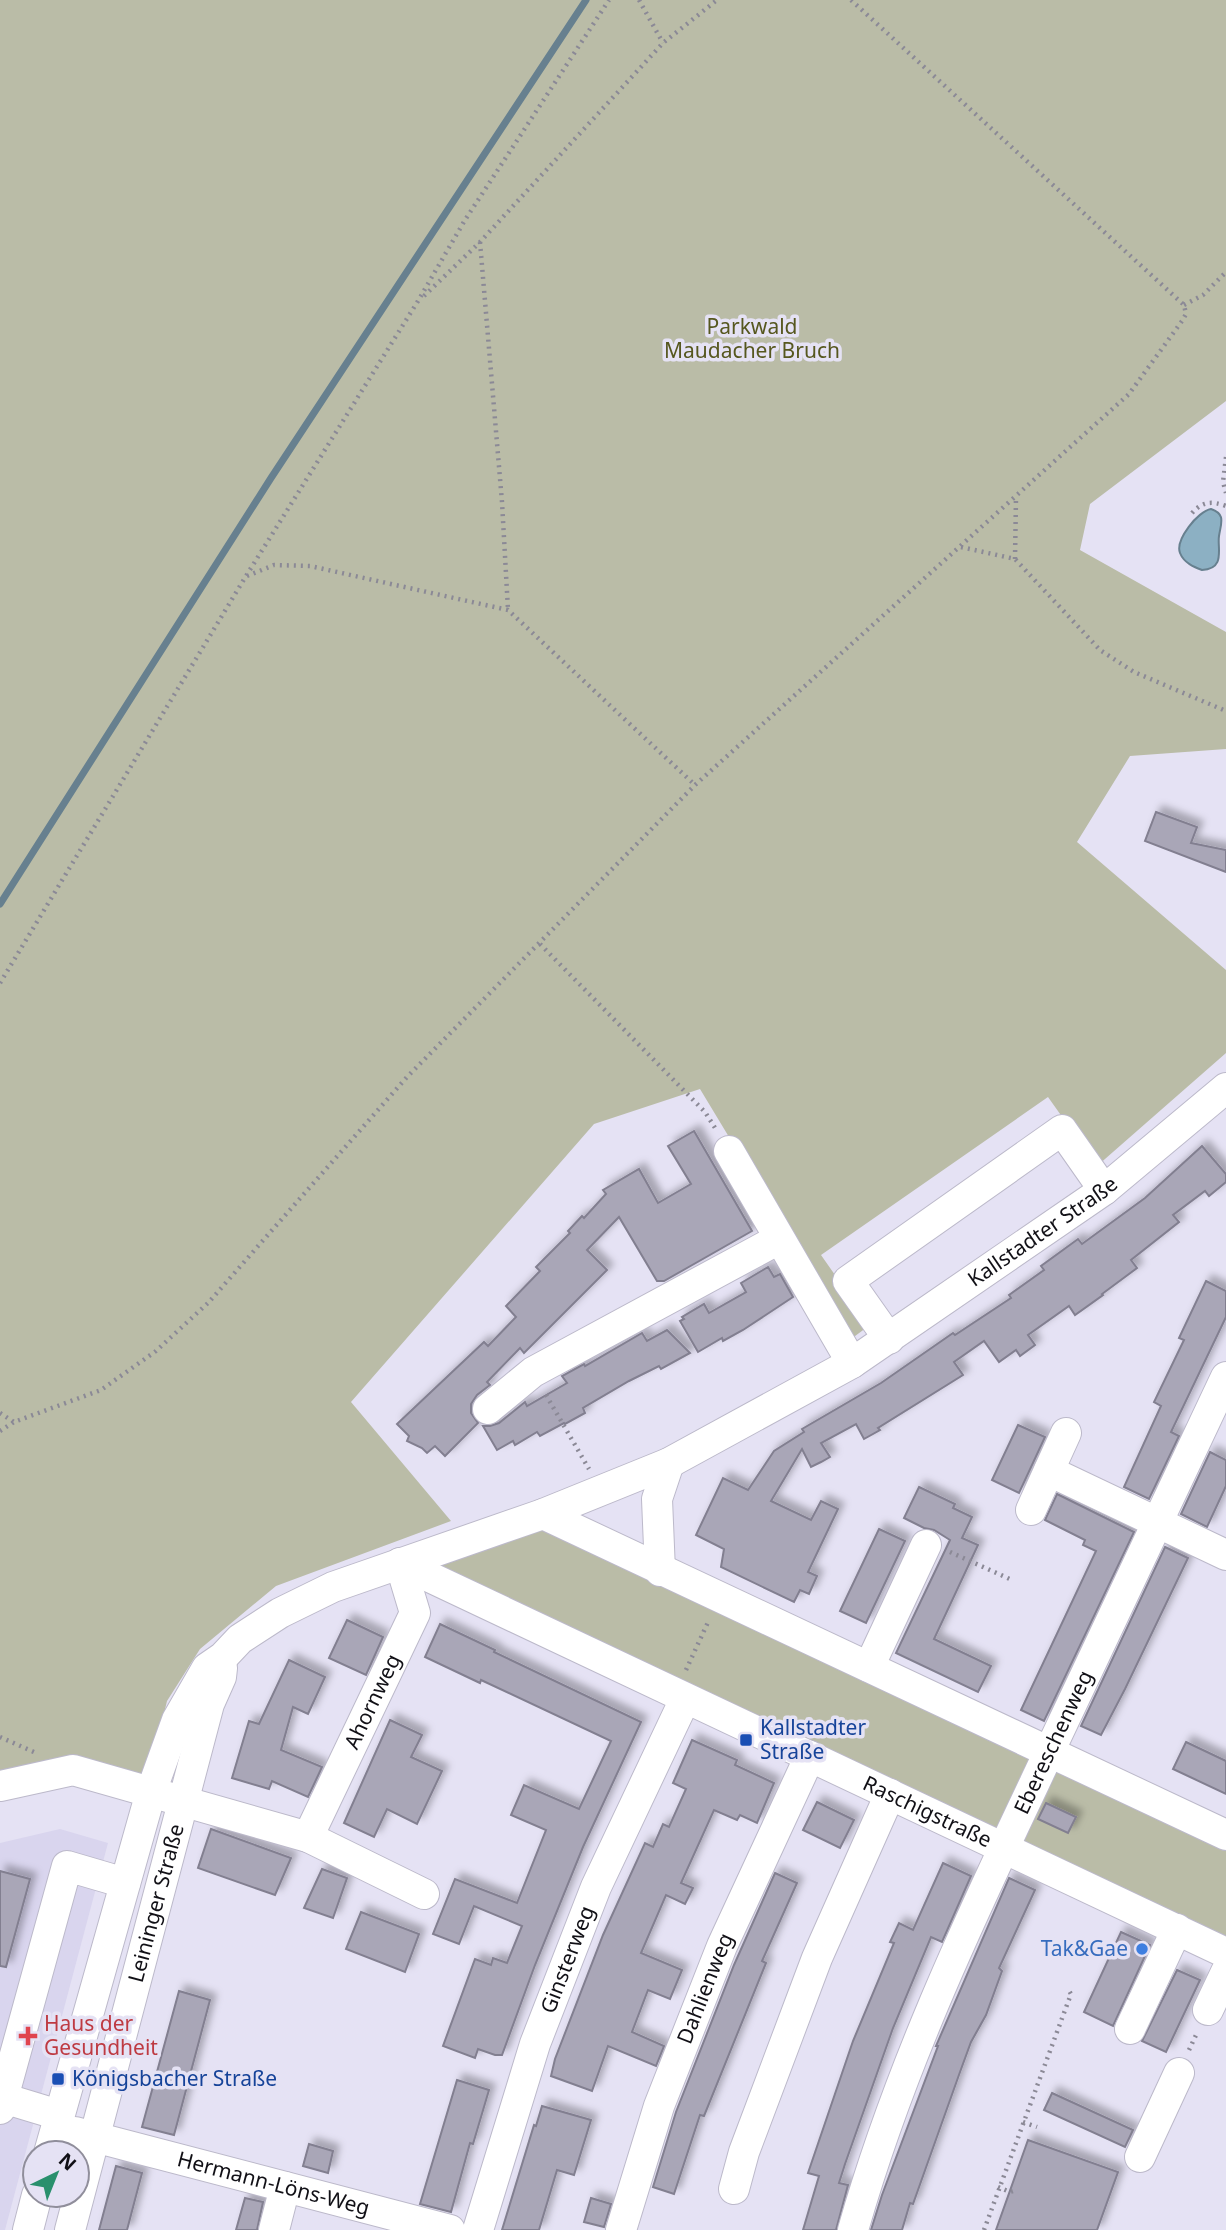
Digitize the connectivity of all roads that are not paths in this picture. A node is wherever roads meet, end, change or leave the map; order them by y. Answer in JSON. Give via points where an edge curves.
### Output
{"nodes":[{"id":1,"x":1226,"y":1088,"type":"edge"},
{"id":2,"x":729,"y":1151,"type":"road end"},
{"id":3,"x":1104,"y":1190,"type":"junction"},
{"id":4,"x":779,"y":1239,"type":"junction"},
{"id":5,"x":889,"y":1339,"type":"junction"},
{"id":6,"x":852,"y":1363,"type":"junction"},
{"id":7,"x":1226,"y":1377,"type":"edge"},
{"id":8,"x":488,"y":1409,"type":"dead end"},
{"id":9,"x":1066,"y":1433,"type":"dead end"},
{"id":10,"x":669,"y":1463,"type":"junction"},
{"id":11,"x":1049,"y":1471,"type":"junction"},
{"id":12,"x":1031,"y":1510,"type":"dead end"},
{"id":13,"x":543,"y":1514,"type":"junction"},
{"id":14,"x":1157,"y":1522,"type":"junction"},
{"id":15,"x":926,"y":1545,"type":"road end"},
{"id":16,"x":1226,"y":1555,"type":"edge"},
{"id":17,"x":400,"y":1563,"type":"junction"},
{"id":18,"x":660,"y":1571,"type":"junction"},
{"id":19,"x":223,"y":1657,"type":"junction"},
{"id":20,"x":869,"y":1667,"type":"junction"},
{"id":21,"x":685,"y":1685,"type":"junction"},
{"id":22,"x":1048,"y":1753,"type":"junction"},
{"id":23,"x":810,"y":1756,"type":"junction"},
{"id":24,"x":0,"y":1786,"type":"edge"},
{"id":25,"x":151,"y":1792,"type":"junction"},
{"id":26,"x":890,"y":1794,"type":"junction"},
{"id":27,"x":185,"y":1802,"type":"junction"},
{"id":28,"x":1226,"y":1835,"type":"edge"},
{"id":29,"x":308,"y":1837,"type":"junction"},
{"id":30,"x":1004,"y":1848,"type":"junction"},
{"id":31,"x":125,"y":1883,"type":"junction"},
{"id":32,"x":424,"y":1894,"type":"dead end"},
{"id":33,"x":1177,"y":1929,"type":"junction"},
{"id":34,"x":1226,"y":1953,"type":"edge"},
{"id":35,"x":1226,"y":1972,"type":"edge"},
{"id":36,"x":1208,"y":2010,"type":"road end"},
{"id":37,"x":1130,"y":2029,"type":"dead end"},
{"id":38,"x":1178,"y":2073,"type":"road end"},
{"id":39,"x":1,"y":2104,"type":"edge"},
{"id":40,"x":54,"y":2132,"type":"edge"},
{"id":41,"x":95,"y":2138,"type":"junction"},
{"id":42,"x":1140,"y":2157,"type":"dead end"},
{"id":43,"x":285,"y":2187,"type":"junction"},
{"id":44,"x":734,"y":2189,"type":"dead end"},
{"id":45,"x":33,"y":2209,"type":"edge"},
{"id":46,"x":28,"y":2230,"type":"edge"},
{"id":47,"x":70,"y":2230,"type":"edge"},
{"id":48,"x":274,"y":2230,"type":"edge"},
{"id":49,"x":450,"y":2230,"type":"edge"},
{"id":50,"x":478,"y":2230,"type":"edge"},
{"id":51,"x":621,"y":2230,"type":"edge"},
{"id":52,"x":853,"y":2230,"type":"edge"}],
"edges":[{"from":1,"to":3,"type":"street","name":"Kallstadter Straße"},
{"from":2,"to":4,"type":"street"},
{"from":3,"to":5,"type":"street","name":"Kallstadter Straße"},
{"from":3,"to":5,"type":"street","via":[[1062,1130],[848,1281]]},
{"from":4,"to":6,"type":"street"},
{"from":4,"to":8,"type":"street","via":[[533,1371]]},
{"from":5,"to":6,"type":"street","name":"Kallstadter Straße"},
{"from":6,"to":10,"type":"street","name":"Kallstadter Straße"},
{"from":7,"to":14,"type":"street","name":"Ebereschenweg"},
{"from":9,"to":11,"type":"street"},
{"from":10,"to":13,"type":"street","name":"Kallstadter Straße"},
{"from":10,"to":18,"type":"street","via":[[657,1499]]},
{"from":11,"to":12,"type":"street"},
{"from":11,"to":14,"type":"street"},
{"from":13,"to":17,"type":"street","name":"Leininger Straße"},
{"from":13,"to":18,"type":"street"},
{"from":14,"to":16,"type":"street"},
{"from":14,"to":22,"type":"street","name":"Ebereschenweg"},
{"from":15,"to":20,"type":"street"},
{"from":17,"to":19,"type":"street","name":"Leininger Straße","via":[[333,1587],[280,1614],[240,1639]]},
{"from":17,"to":21,"type":"street","name":"Raschigstraße"},
{"from":17,"to":29,"type":"street","name":"Ahornweg","via":[[415,1613]]},
{"from":18,"to":20,"type":"street"},
{"from":19,"to":25,"type":"street","name":"Leininger Straße","via":[[206,1668],[177,1720]]},
{"from":19,"to":27,"type":"street","name":"Leininger Straße"},
{"from":20,"to":22,"type":"street"},
{"from":21,"to":23,"type":"street","name":"Raschigstraße"},
{"from":21,"to":50,"type":"street","name":"Ginsterweg","via":[[586,1911],[535,2044]]},
{"from":22,"to":28,"type":"street"},
{"from":22,"to":30,"type":"street","name":"Ebereschenweg"},
{"from":23,"to":26,"type":"street","name":"Raschigstraße"},
{"from":23,"to":51,"type":"street","name":"Dahlienweg","via":[[722,1946],[659,2106]]},
{"from":24,"to":25,"type":"street","via":[[73,1770]]},
{"from":25,"to":27,"type":"street"},
{"from":25,"to":31,"type":"street","name":"Leininger Straße"},
{"from":26,"to":30,"type":"street","name":"Raschigstraße"},
{"from":26,"to":44,"type":"street","via":[[817,1958]]},
{"from":27,"to":29,"type":"street"},
{"from":27,"to":41,"type":"street","name":"Leininger Straße"},
{"from":29,"to":32,"type":"street"},
{"from":30,"to":33,"type":"street","name":"Raschigstraße"},
{"from":30,"to":52,"type":"street","name":"Ebereschenweg","via":[[914,2052]]},
{"from":31,"to":39,"type":"street","via":[[67,1866]]},
{"from":31,"to":40,"type":"street","name":"Leininger Straße"},
{"from":33,"to":34,"type":"street","name":"Raschigstraße"},
{"from":33,"to":37,"type":"street"},
{"from":35,"to":36,"type":"street"},
{"from":38,"to":42,"type":"street"},
{"from":39,"to":40,"type":"street","name":"Hermann-Löns-Weg"},
{"from":40,"to":41,"type":"street","name":"Hermann-Löns-Weg"},
{"from":41,"to":43,"type":"street","name":"Hermann-Löns-Weg"},
{"from":41,"to":47,"type":"street","name":"Leininger Straße"},
{"from":43,"to":48,"type":"street"},
{"from":43,"to":49,"type":"street","name":"Hermann-Löns-Weg"},
{"from":45,"to":46,"type":"street"}]}
